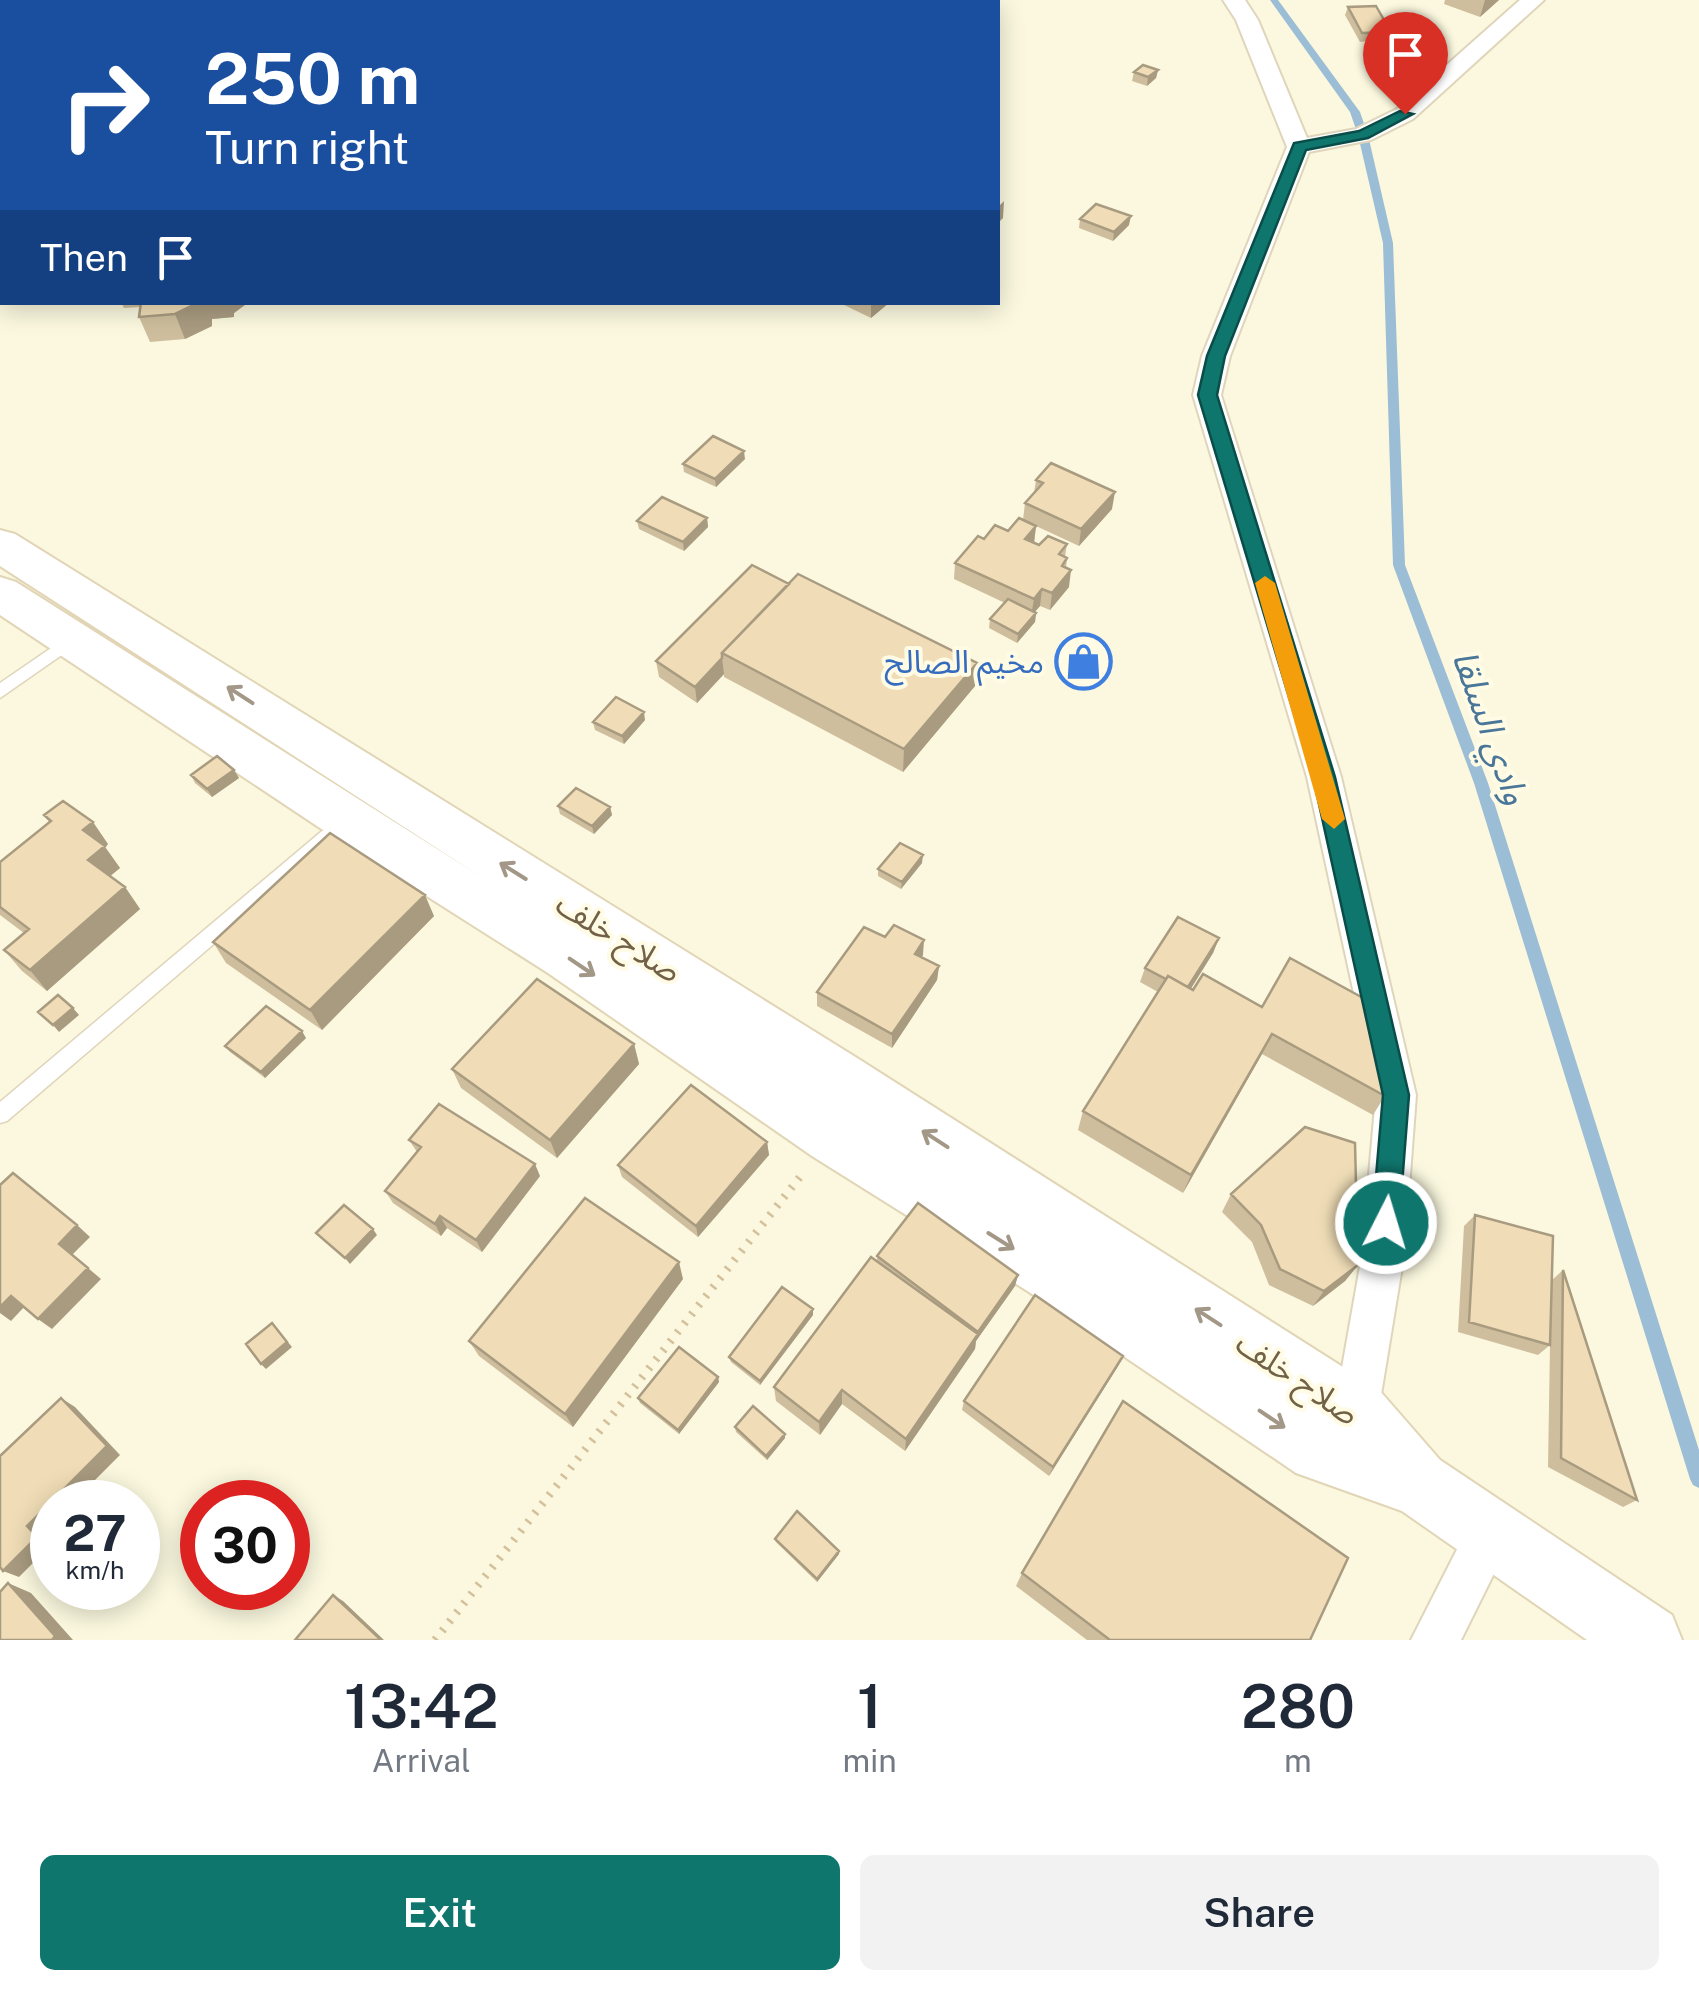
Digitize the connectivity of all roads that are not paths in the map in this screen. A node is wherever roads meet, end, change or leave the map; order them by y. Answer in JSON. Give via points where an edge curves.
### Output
{"nodes":[{"id":1,"x":1234,"y":0,"type":"edge"},
{"id":2,"x":1533,"y":0,"type":"edge"},
{"id":3,"x":1300,"y":146,"type":"junction"},
{"id":4,"x":0,"y":545,"type":"edge"},
{"id":5,"x":0,"y":593,"type":"edge"},
{"id":6,"x":74,"y":639,"type":"junction"},
{"id":7,"x":0,"y":692,"type":"edge"},
{"id":8,"x":347,"y":820,"type":"junction"},
{"id":9,"x":0,"y":1114,"type":"edge"},
{"id":10,"x":1356,"y":1413,"type":"junction"},
{"id":11,"x":1420,"y":1484,"type":"junction"},
{"id":12,"x":1492,"y":1531,"type":"junction"},
{"id":13,"x":1434,"y":1640,"type":"edge"},
{"id":14,"x":1647,"y":1640,"type":"edge"}],
"edges":[{"from":1,"to":3,"type":"street"},
{"from":2,"to":3,"type":"street","via":[[1405,114],[1363,135]]},
{"from":3,"to":10,"type":"street","via":[[1216,356],[1208,395],[1324,777],[1396,1095],[1383,1255]]},
{"from":10,"to":4,"type":"main road","name":"صلاح خلف","one_way":true},
{"from":5,"to":6,"type":"main road","name":"صلاح خلف"},
{"from":6,"to":7,"type":"lane"},
{"from":6,"to":8,"type":"main road","name":"صلاح خلف"},
{"from":8,"to":9,"type":"lane"},
{"from":8,"to":11,"type":"main road","name":"صلاح خلف","one_way":true,"via":[[567,956],[832,1137],[1050,1271],[1319,1450]]},
{"from":10,"to":11,"type":"main road","name":"صلاح خلف"},
{"from":11,"to":12,"type":"main road"},
{"from":12,"to":13,"type":"street"},
{"from":12,"to":14,"type":"main road"}]}
